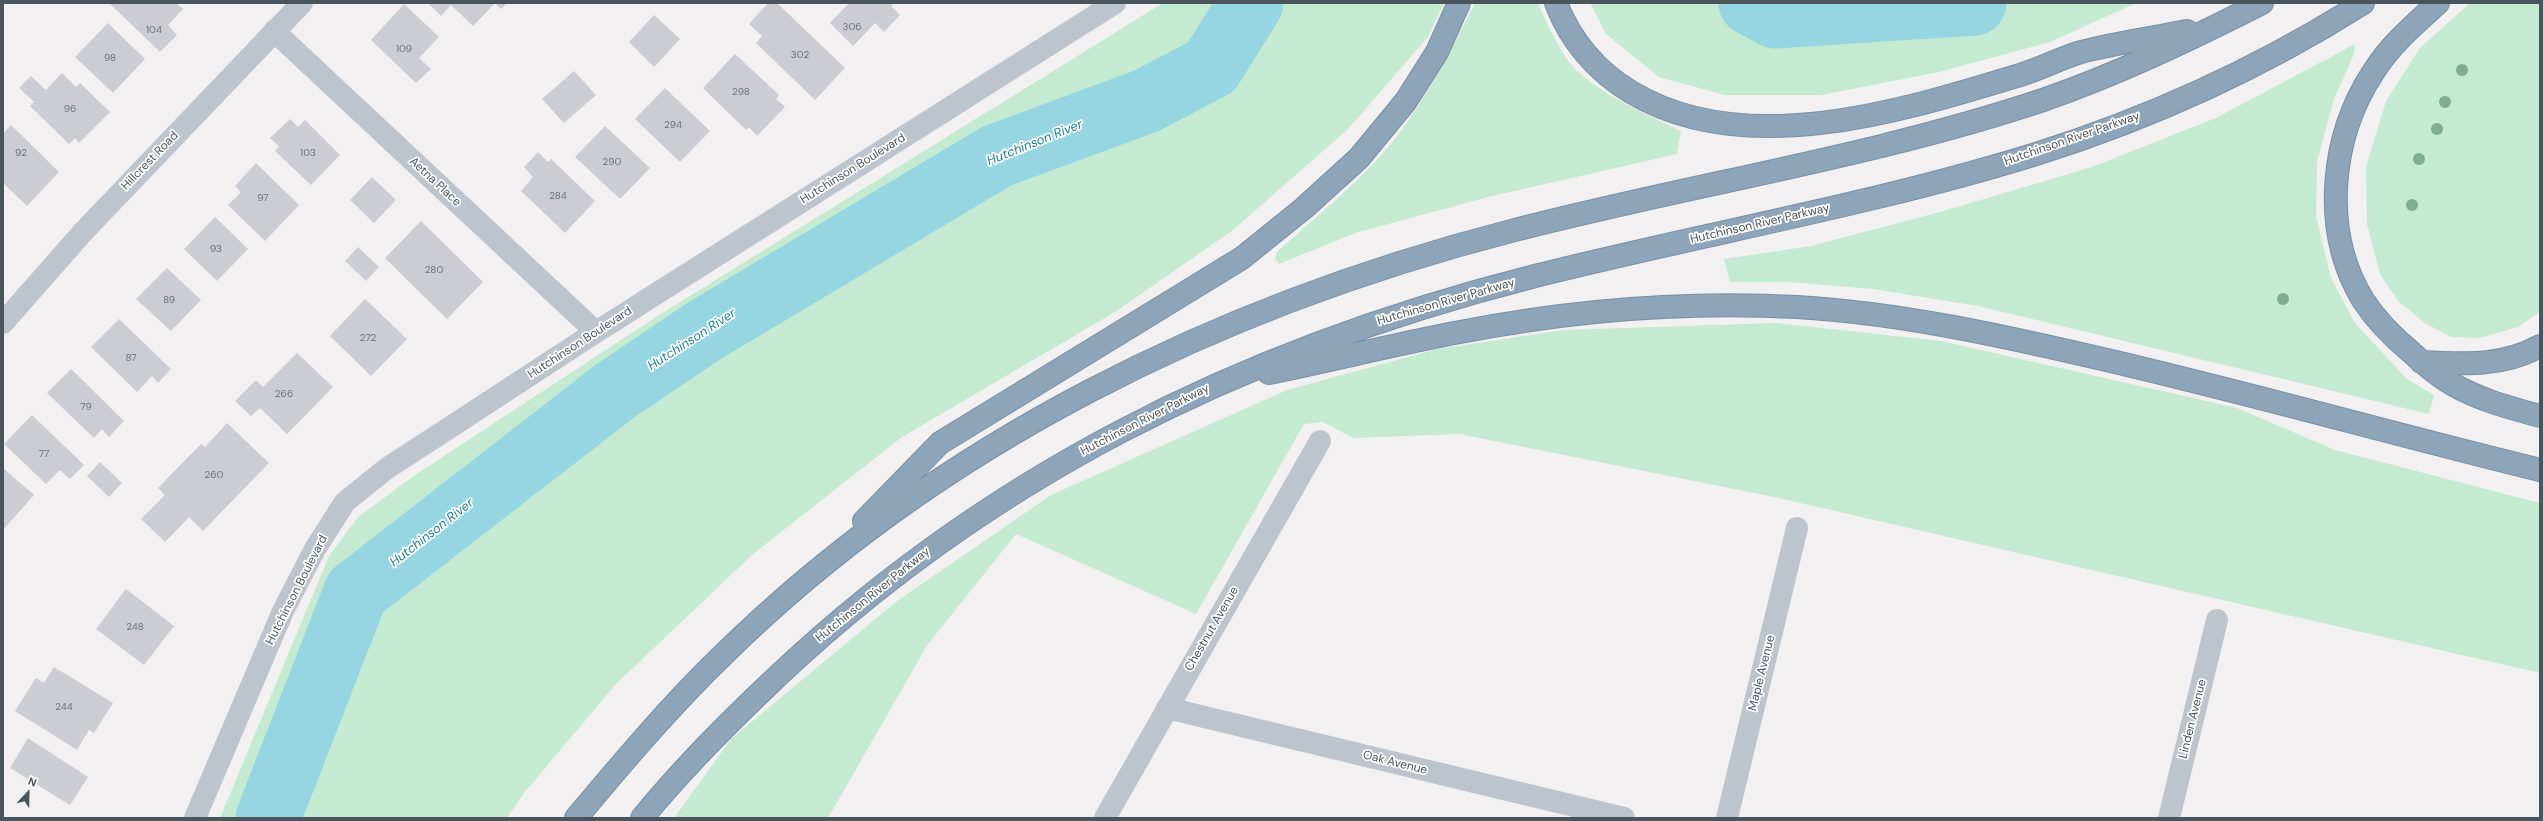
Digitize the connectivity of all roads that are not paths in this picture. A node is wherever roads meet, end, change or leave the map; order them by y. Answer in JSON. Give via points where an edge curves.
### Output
{"nodes":[{"id":1,"x":302,"y":3,"type":"edge"},
{"id":2,"x":1115,"y":3,"type":"edge"},
{"id":3,"x":1459,"y":3,"type":"edge"},
{"id":4,"x":1556,"y":3,"type":"edge"},
{"id":5,"x":2262,"y":3,"type":"edge"},
{"id":6,"x":2363,"y":3,"type":"edge"},
{"id":7,"x":2438,"y":3,"type":"edge"},
{"id":8,"x":2222,"y":24,"type":"junction"},
{"id":9,"x":274,"y":31,"type":"junction"},
{"id":10,"x":3,"y":323,"type":"edge"},
{"id":11,"x":596,"y":332,"type":"junction"},
{"id":12,"x":2540,"y":346,"type":"edge"},
{"id":13,"x":2421,"y":362,"type":"junction"},
{"id":14,"x":1213,"y":385,"type":"junction"},
{"id":15,"x":2540,"y":416,"type":"edge"},
{"id":16,"x":1320,"y":441,"type":"dead end"},
{"id":17,"x":2540,"y":470,"type":"edge"},
{"id":18,"x":1797,"y":528,"type":"dead end"},
{"id":19,"x":807,"y":580,"type":"junction"},
{"id":20,"x":2217,"y":620,"type":"dead end"},
{"id":21,"x":1167,"y":708,"type":"junction"},
{"id":22,"x":195,"y":818,"type":"edge"},
{"id":23,"x":576,"y":818,"type":"edge"},
{"id":24,"x":642,"y":818,"type":"edge"},
{"id":25,"x":1105,"y":818,"type":"edge"},
{"id":26,"x":1624,"y":818,"type":"edge"},
{"id":27,"x":1727,"y":818,"type":"edge"},
{"id":28,"x":2169,"y":818,"type":"edge"}],
"edges":[{"from":1,"to":9,"type":"street","name":"Hillcrest Road"},
{"from":2,"to":11,"type":"street","name":"Hutchinson Boulevard"},
{"from":3,"to":19,"type":"highway","via":[[1437,52],[1401,108],[1359,158],[1304,208],[1242,258],[940,443]]},
{"from":4,"to":8,"type":"highway","via":[[1582,49],[1619,85],[1657,106],[1678,114],[1699,120],[1754,126],[1828,121],[1901,108],[2025,74],[2081,52]]},
{"from":5,"to":8,"type":"highway"},
{"from":6,"to":14,"type":"highway","name":"Hutchinson River Parkway","via":[[2234,75],[2142,116],[2049,150],[1941,180],[1458,296],[1336,336]]},
{"from":7,"to":13,"type":"highway","via":[[2406,32],[2373,71],[2352,114],[2340,152],[2336,180],[2337,222],[2352,277],[2375,317]]},
{"from":8,"to":19,"type":"highway","via":[[2101,78],[2008,110],[1888,143],[1510,231],[1368,271],[1263,310],[1124,372],[1008,438],[920,493]]},
{"from":9,"to":10,"type":"street","name":"Hillcrest Road","via":[[83,232]]},
{"from":9,"to":11,"type":"street","name":"Aetna Place"},
{"from":11,"to":22,"type":"street","name":"Hutchinson Boulevard","via":[[386,469],[345,502],[315,549],[283,611]]},
{"from":12,"to":13,"type":"highway","via":[[2513,359],[2495,362]]},
{"from":13,"to":15,"type":"highway","via":[[2451,384],[2474,396]]},
{"from":14,"to":17,"type":"highway","via":[[1459,332],[1571,315],[1655,309],[1797,308],[1884,316],[1998,335],[2246,394]]},
{"from":14,"to":24,"type":"highway","name":"Hutchinson River Parkway","via":[[1136,422],[1044,474],[992,506],[909,565],[782,672],[717,734]]},
{"from":16,"to":21,"type":"street","name":"Chestnut Avenue"},
{"from":18,"to":27,"type":"street","name":"Maple Avenue"},
{"from":19,"to":23,"type":"highway","via":[[727,650],[687,691]]},
{"from":20,"to":28,"type":"street","name":"Linden Avenue"},
{"from":21,"to":25,"type":"street","name":"Chestnut Avenue"},
{"from":21,"to":26,"type":"street","name":"Oak Avenue"}]}
